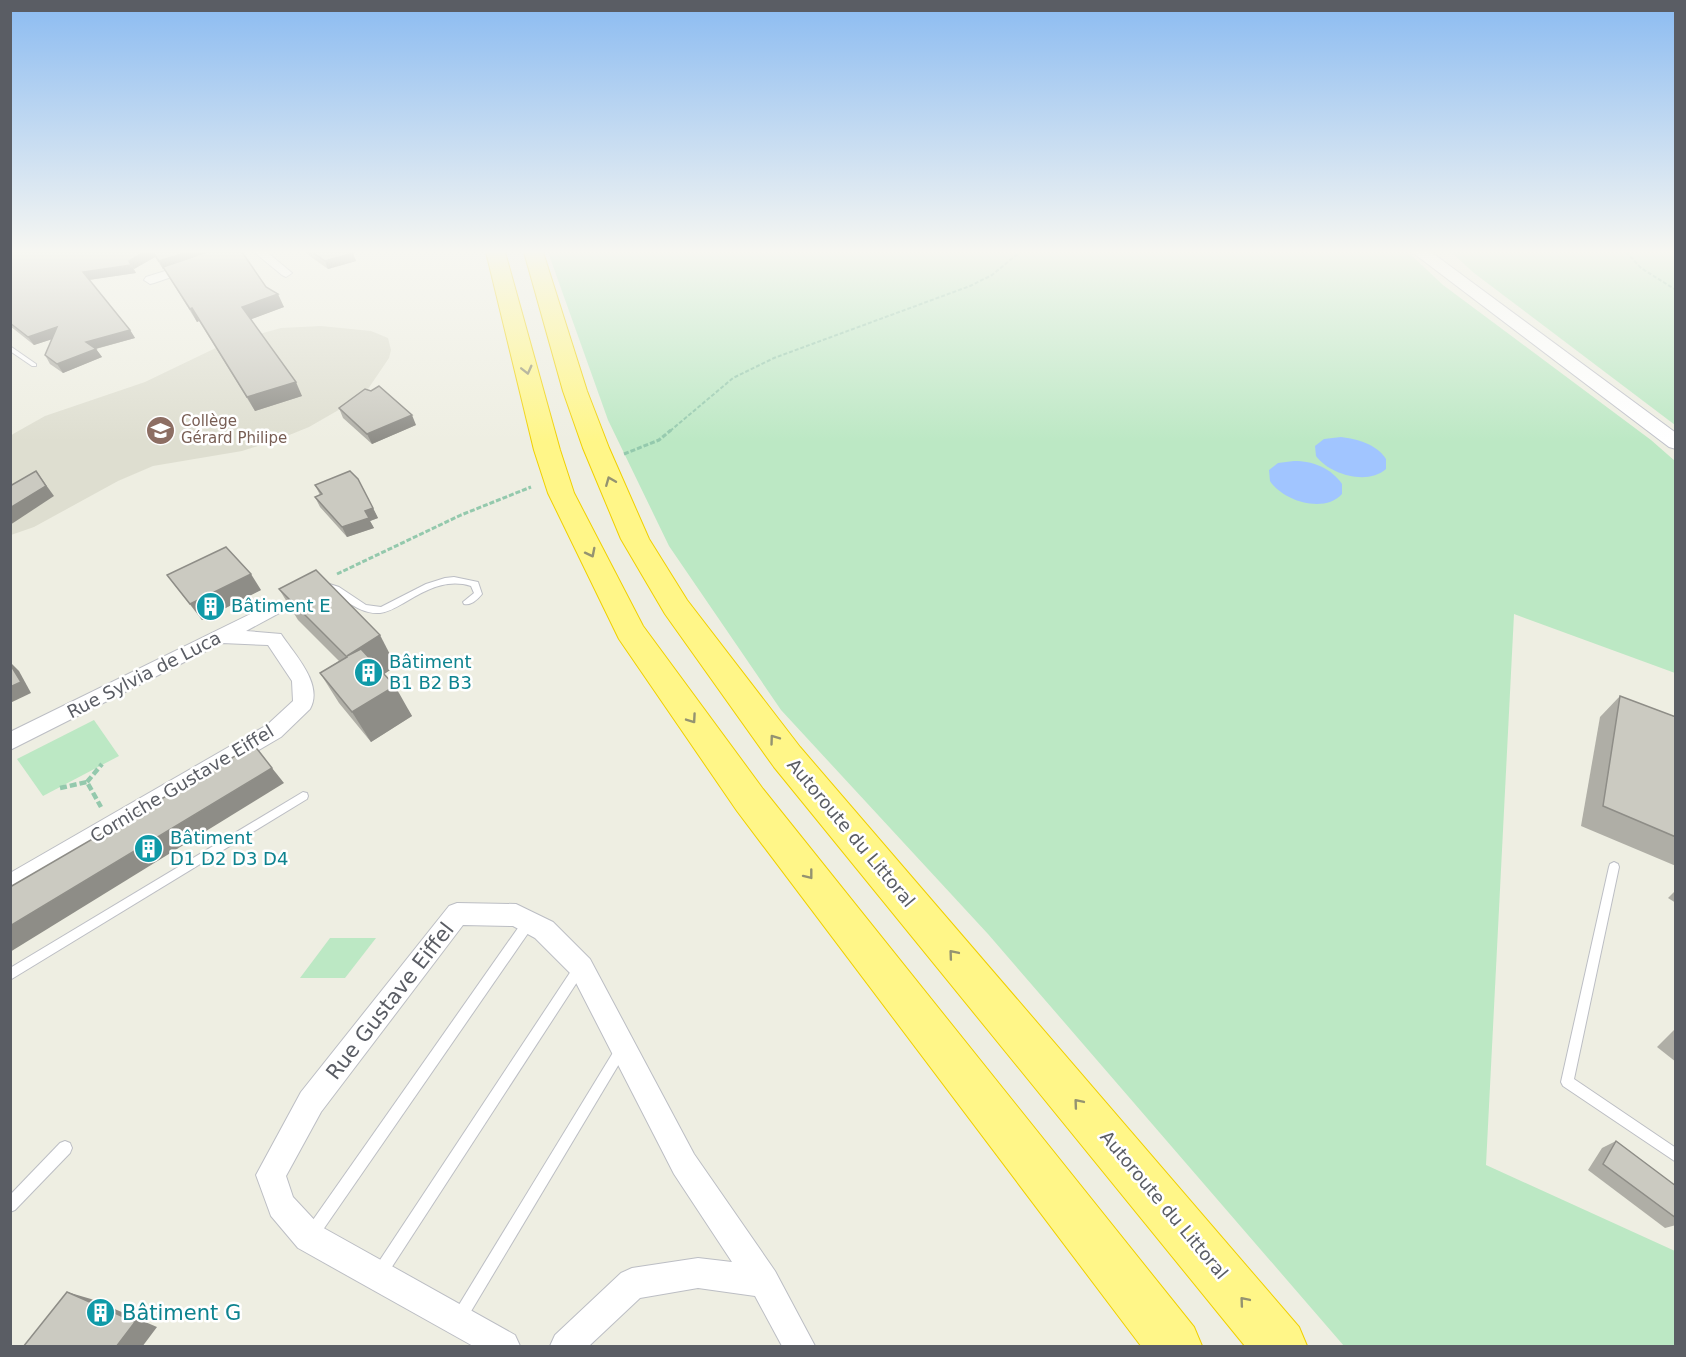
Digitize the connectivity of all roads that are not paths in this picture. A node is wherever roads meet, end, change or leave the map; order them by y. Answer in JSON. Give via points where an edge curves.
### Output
{"nodes":[{"id":1,"x":513,"y":315,"type":"edge"},
{"id":2,"x":552,"y":315,"type":"edge"},
{"id":3,"x":1505,"y":315,"type":"edge"},
{"id":4,"x":10,"y":348,"type":"edge"},
{"id":5,"x":34,"y":365,"type":"dead end"},
{"id":6,"x":1676,"y":443,"type":"edge"},
{"id":7,"x":313,"y":585,"type":"edge"},
{"id":8,"x":467,"y":602,"type":"dead end"},
{"id":9,"x":281,"y":604,"type":"edge"},
{"id":10,"x":222,"y":636,"type":"junction"},
{"id":11,"x":10,"y":742,"type":"edge"},
{"id":12,"x":303,"y":796,"type":"dead end"},
{"id":13,"x":1614,"y":867,"type":"dead end"},
{"id":14,"x":10,"y":885,"type":"edge"},
{"id":15,"x":529,"y":922,"type":"junction"},
{"id":16,"x":581,"y":968,"type":"junction"},
{"id":17,"x":10,"y":975,"type":"edge"},
{"id":18,"x":623,"y":1048,"type":"junction"},
{"id":19,"x":65,"y":1148,"type":"dead end"},
{"id":20,"x":1676,"y":1156,"type":"edge"},
{"id":21,"x":10,"y":1205,"type":"edge"},
{"id":22,"x":309,"y":1238,"type":"junction"},
{"id":23,"x":378,"y":1277,"type":"junction"},
{"id":24,"x":764,"y":1282,"type":"junction"},
{"id":25,"x":457,"y":1321,"type":"junction"},
{"id":26,"x":504,"y":1347,"type":"edge"},
{"id":27,"x":566,"y":1347,"type":"edge"},
{"id":28,"x":799,"y":1347,"type":"edge"},
{"id":29,"x":1176,"y":1347,"type":"edge"},
{"id":30,"x":1280,"y":1347,"type":"edge"}],
"edges":[{"from":1,"to":29,"type":"highway","one_way":true,"via":[[561,493],[630,631],[750,800]]},
{"from":30,"to":2,"type":"highway","name":"Autoroute du Littoral","one_way":true,"via":[[787,757],[676,607],[635,539],[596,448]]},
{"from":3,"to":6,"type":"main road"},
{"from":4,"to":5,"type":"lane"},
{"from":7,"to":8,"type":"lane","via":[[331,585],[367,610],[384,610],[426,587],[458,578],[475,584],[478,594]]},
{"from":9,"to":10,"type":"street","name":"Rue Sylvia de Luca"},
{"from":10,"to":11,"type":"street","name":"Rue Sylvia de Luca"},
{"from":10,"to":14,"type":"street","name":"Corniche Gustave Eiffel","via":[[274,639],[302,680],[303,704],[274,731]]},
{"from":12,"to":17,"type":"lane"},
{"from":13,"to":20,"type":"lane","via":[[1567,1082]]},
{"from":15,"to":16,"type":"street","name":"Rue Gustave Eiffel","via":[[544,930]]},
{"from":15,"to":22,"type":"lane"},
{"from":15,"to":22,"type":"street","name":"Rue Gustave Eiffel","via":[[516,915],[458,914],[311,1102],[271,1174],[281,1206]]},
{"from":16,"to":18,"type":"street","name":"Rue Gustave Eiffel"},
{"from":16,"to":23,"type":"lane"},
{"from":18,"to":24,"type":"street","name":"Rue Gustave Eiffel","via":[[684,1164]]},
{"from":18,"to":25,"type":"lane"},
{"from":19,"to":21,"type":"lane"},
{"from":22,"to":23,"type":"street","name":"Rue Gustave Eiffel"},
{"from":23,"to":25,"type":"street","name":"Rue Gustave Eiffel"},
{"from":24,"to":27,"type":"street","via":[[698,1274],[632,1284]]},
{"from":24,"to":28,"type":"street","name":"Rue Gustave Eiffel"},
{"from":25,"to":26,"type":"street","name":"Rue Gustave Eiffel"}]}
